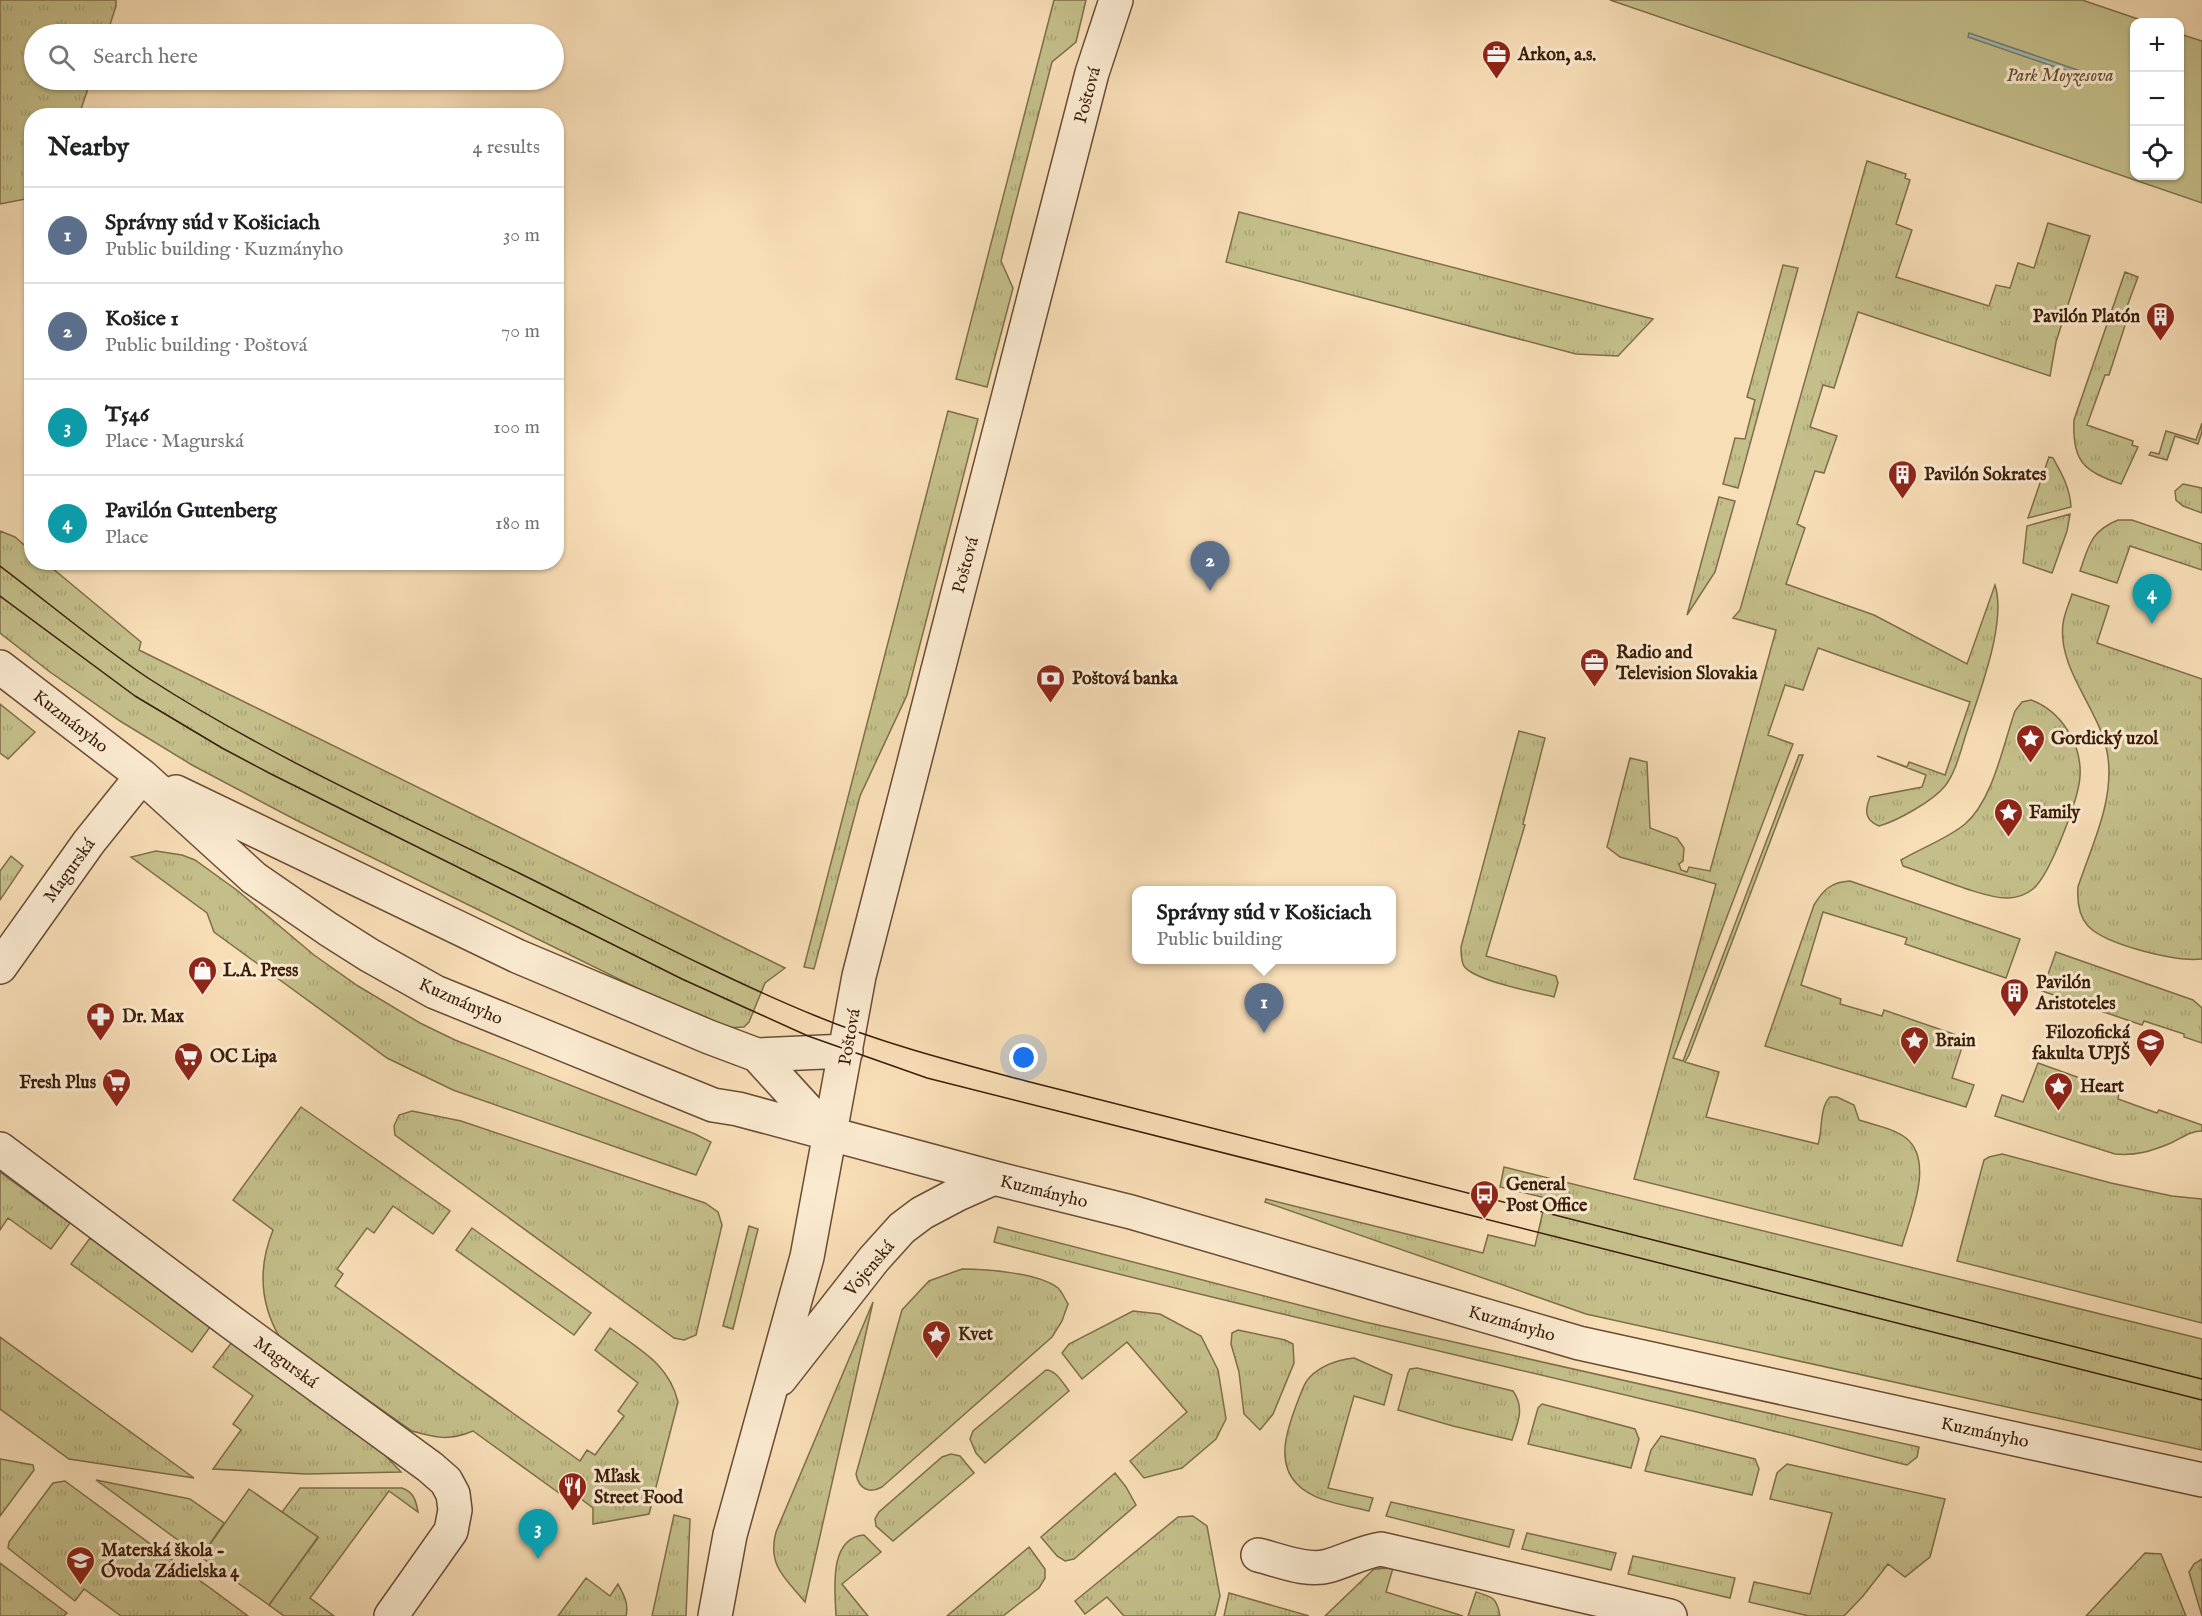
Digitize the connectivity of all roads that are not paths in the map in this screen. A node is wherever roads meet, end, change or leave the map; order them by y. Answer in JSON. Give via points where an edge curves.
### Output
{"nodes":[{"id":1,"x":1116,"y":0,"type":"edge"},
{"id":2,"x":0,"y":667,"type":"edge"},
{"id":3,"x":142,"y":776,"type":"junction"},
{"id":4,"x":0,"y":967,"type":"edge"},
{"id":5,"x":846,"y":1051,"type":"junction"},
{"id":6,"x":757,"y":1055,"type":"junction"},
{"id":7,"x":830,"y":1135,"type":"junction"},
{"id":8,"x":0,"y":1149,"type":"edge"},
{"id":9,"x":994,"y":1178,"type":"junction"},
{"id":10,"x":771,"y":1390,"type":"junction"},
{"id":11,"x":2202,"y":1480,"type":"edge"},
{"id":12,"x":1258,"y":1555,"type":"dead end"},
{"id":13,"x":391,"y":1616,"type":"edge"},
{"id":14,"x":715,"y":1616,"type":"edge"},
{"id":15,"x":1670,"y":1616,"type":"edge"}],
"edges":[{"from":1,"to":5,"type":"street","name":"Poštová","via":[[1089,85],[862,964]]},
{"from":2,"to":3,"type":"street","name":"Kuzmányho"},
{"from":3,"to":4,"type":"street","name":"Magurská","via":[[89,842]]},
{"from":3,"to":6,"type":"street","name":"Kuzmányho","via":[[517,956]]},
{"from":3,"to":7,"type":"street","name":"Kuzmányho","via":[[254,878],[336,934],[435,992],[713,1105]]},
{"from":5,"to":6,"type":"street","name":"Kuzmányho"},
{"from":5,"to":7,"type":"street","name":"Poštová"},
{"from":6,"to":7,"type":"street","name":"Kuzmányho"},
{"from":7,"to":9,"type":"street","name":"Kuzmányho"},
{"from":7,"to":10,"type":"street","name":"Vojenská","via":[[807,1257]]},
{"from":8,"to":13,"type":"street","name":"Magurská","via":[[446,1481],[455,1510],[451,1531]]},
{"from":9,"to":10,"type":"street","name":"Vojenská","via":[[922,1213],[902,1228]]},
{"from":9,"to":11,"type":"street","name":"Kuzmányho","via":[[1131,1212],[1579,1343]]},
{"from":10,"to":14,"type":"street","name":"Vojenská","via":[[730,1535]]},
{"from":12,"to":15,"type":"street","via":[[1312,1568],[1327,1567],[1381,1549]]}]}
